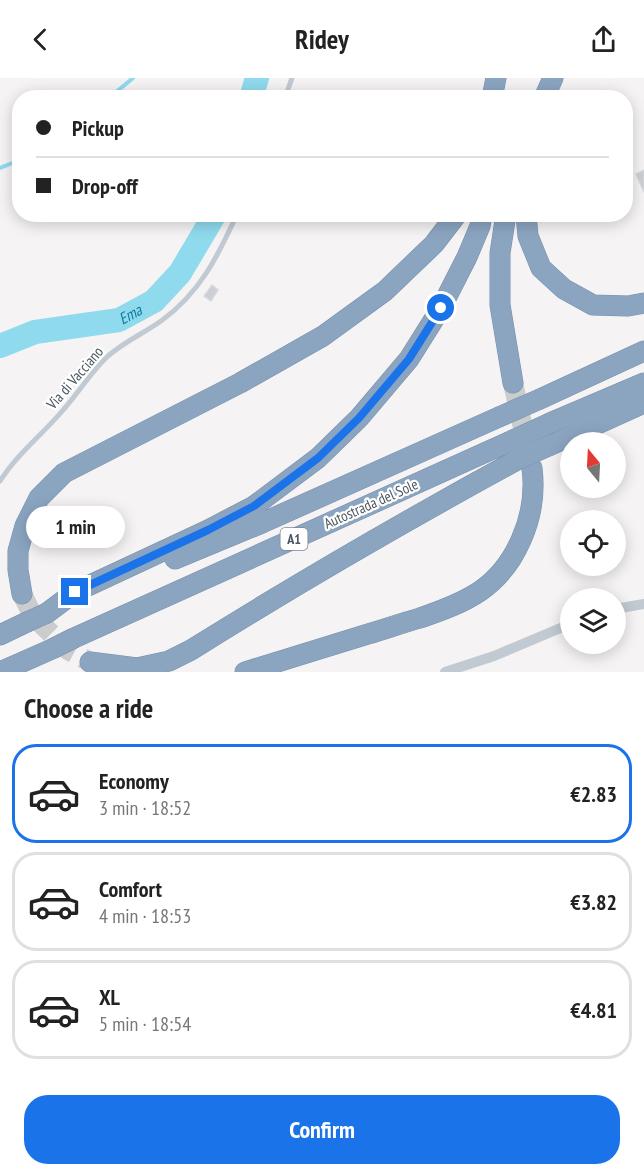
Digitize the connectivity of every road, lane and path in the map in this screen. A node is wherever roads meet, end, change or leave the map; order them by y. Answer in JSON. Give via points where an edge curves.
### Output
{"nodes":[{"id":1,"x":233,"y":222,"type":"edge"},
{"id":2,"x":450,"y":222,"type":"edge"},
{"id":3,"x":481,"y":222,"type":"edge"},
{"id":4,"x":505,"y":222,"type":"edge"},
{"id":5,"x":527,"y":222,"type":"edge"},
{"id":6,"x":644,"y":303,"type":"edge"},
{"id":7,"x":644,"y":351,"type":"edge"},
{"id":8,"x":513,"y":383,"type":"tunnel mouth"},
{"id":9,"x":644,"y":383,"type":"edge"},
{"id":10,"x":644,"y":403,"type":"edge"},
{"id":11,"x":525,"y":464,"type":"junction"},
{"id":12,"x":0,"y":481,"type":"edge"},
{"id":13,"x":22,"y":594,"type":"tunnel mouth"},
{"id":14,"x":644,"y":604,"type":"edge"},
{"id":15,"x":626,"y":607,"type":"edge"},
{"id":16,"x":47,"y":614,"type":"junction"},
{"id":17,"x":560,"y":628,"type":"edge"},
{"id":18,"x":0,"y":635,"type":"edge"},
{"id":19,"x":90,"y":662,"type":"tunnel mouth"},
{"id":20,"x":0,"y":672,"type":"edge"},
{"id":21,"x":245,"y":672,"type":"edge"},
{"id":22,"x":445,"y":672,"type":"edge"}],
"edges":[{"from":1,"to":12,"type":"lane","name":"Via di Vacciano","via":[[219,254],[186,301],[107,357]]},
{"from":2,"to":13,"type":"highway","via":[[434,244],[385,291],[323,336],[64,473],[39,498],[25,526],[18,550]]},
{"from":3,"to":16,"type":"highway","via":[[441,308],[409,359],[359,418],[318,458],[254,506],[75,592]]},
{"from":4,"to":8,"type":"highway","via":[[500,305]]},
{"from":5,"to":6,"type":"highway","via":[[541,268],[564,289],[593,304]]},
{"from":7,"to":16,"type":"highway","name":"Autostrada del Sole","number":"A1","bridge":true,"via":[[262,523]]},
{"from":9,"to":20,"type":"highway","name":"Autostrada del Sole","number":"A1","bridge":true},
{"from":10,"to":11,"type":"highway","bridge":true,"via":[[551,446]]},
{"from":11,"to":19,"type":"highway","via":[[434,505],[169,661],[137,668]]},
{"from":11,"to":21,"type":"highway","via":[[532,502],[524,534],[508,565],[482,591],[443,610]]},
{"from":14,"to":15,"type":"street"},
{"from":16,"to":18,"type":"highway","name":"Autostrada del Sole","number":"A1","bridge":true},
{"from":17,"to":22,"type":"street"}]}
